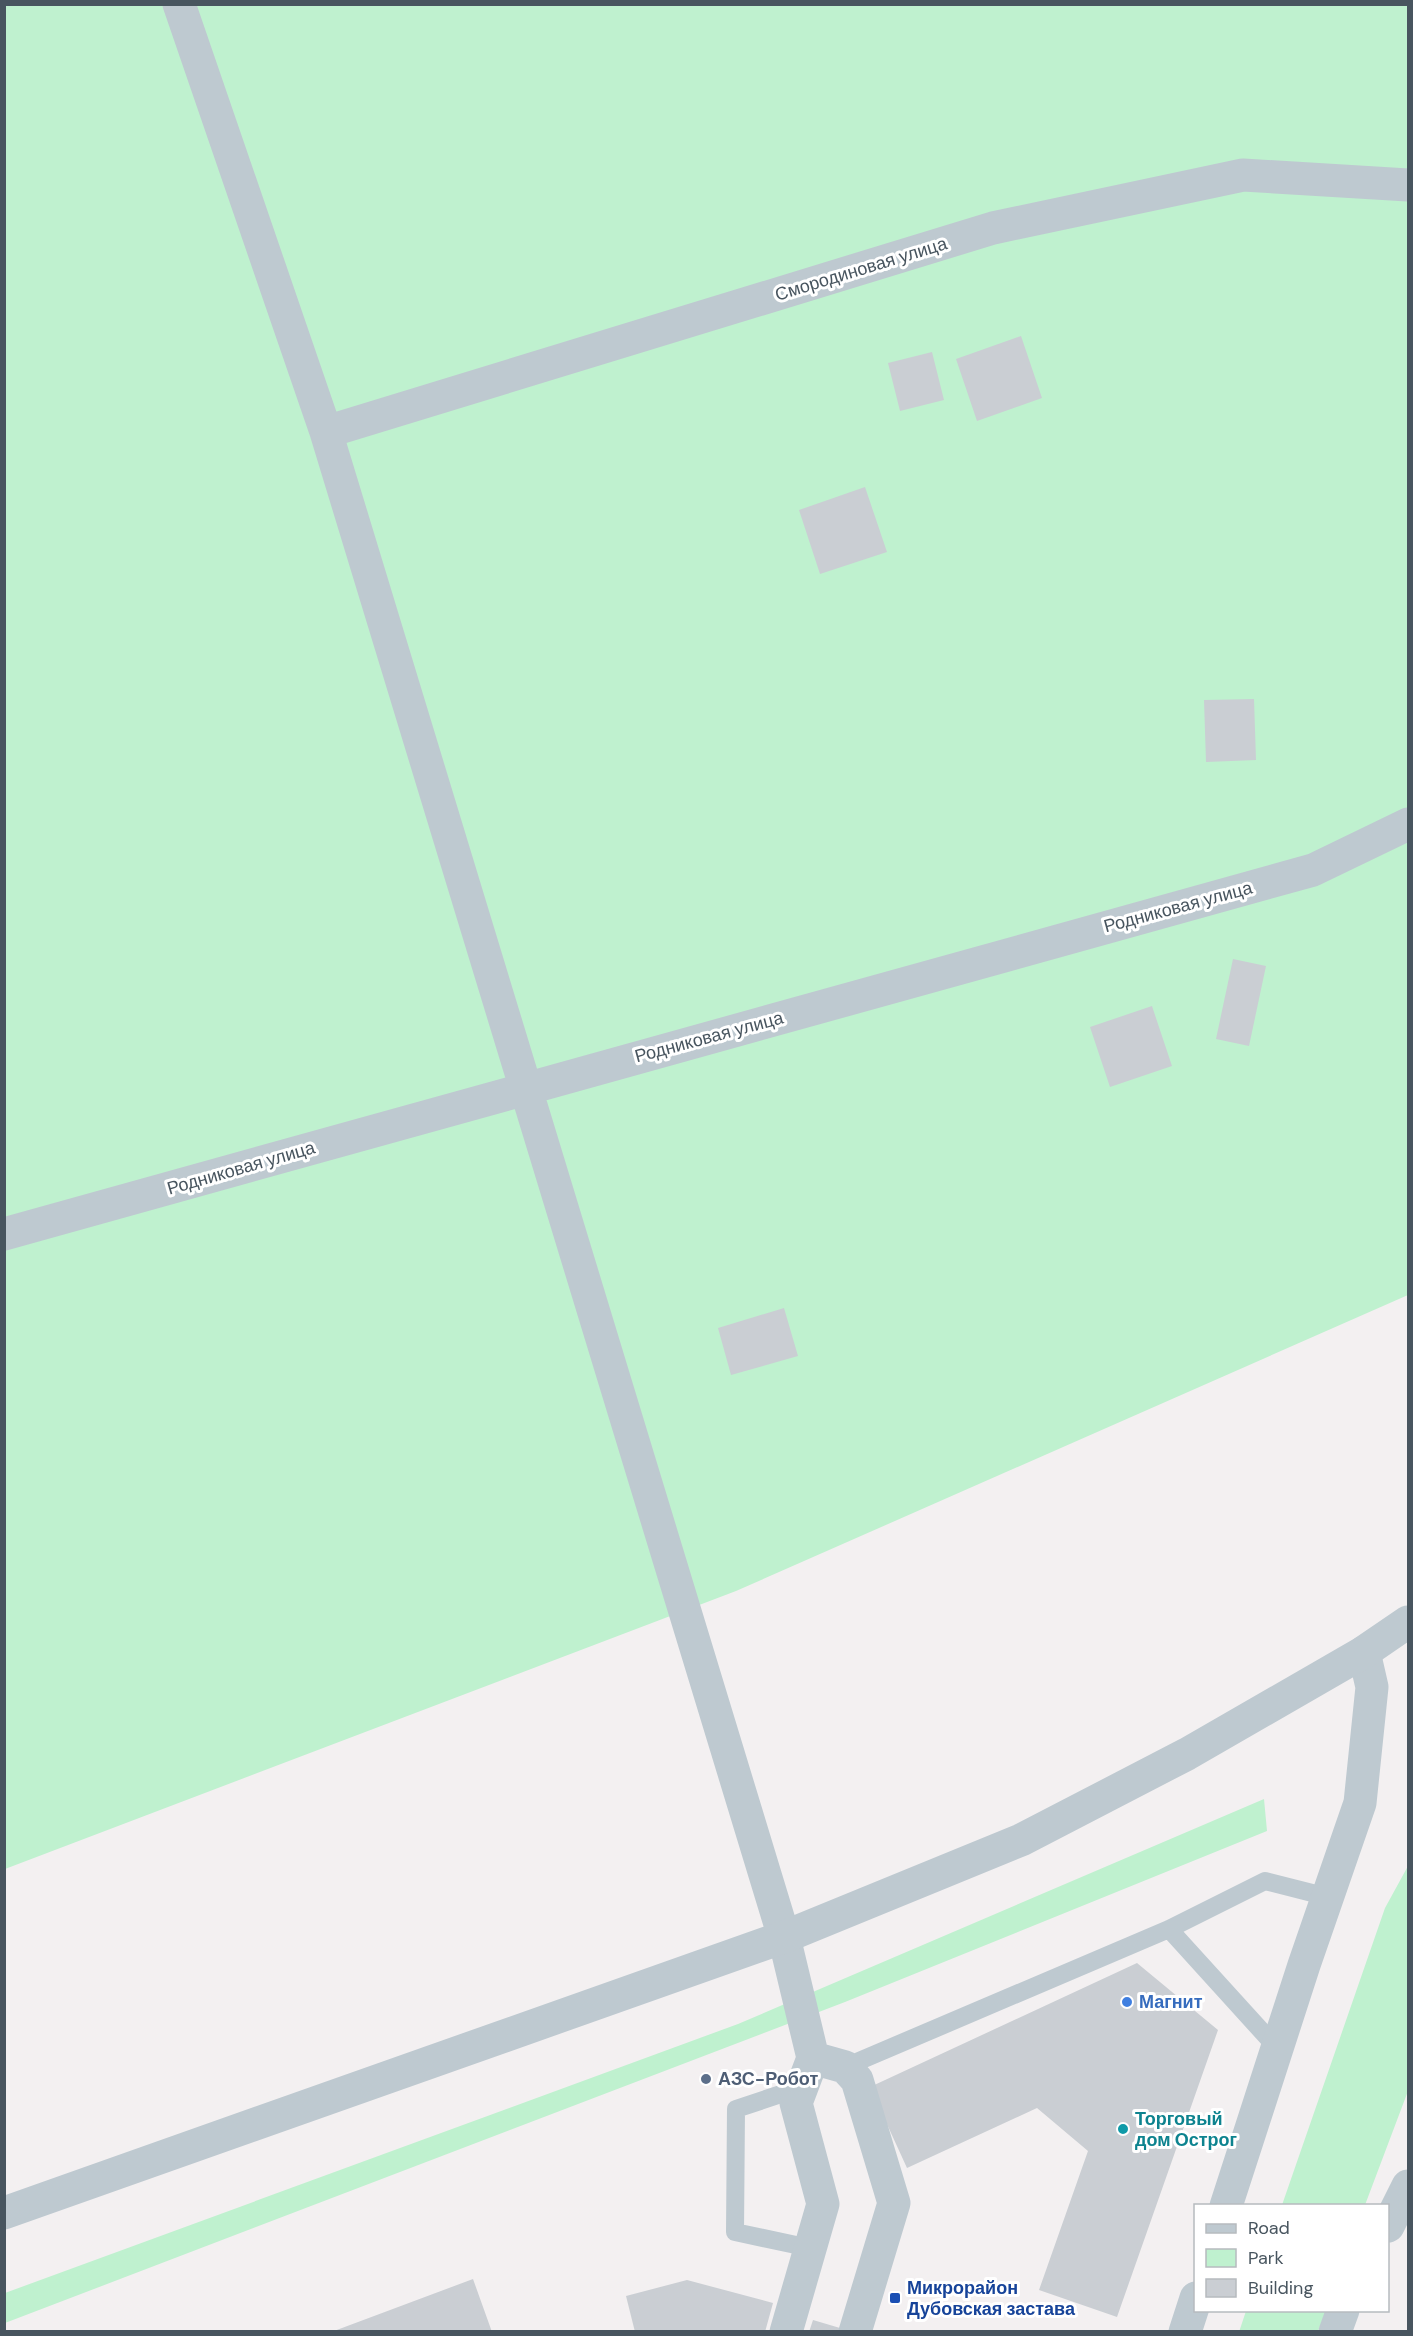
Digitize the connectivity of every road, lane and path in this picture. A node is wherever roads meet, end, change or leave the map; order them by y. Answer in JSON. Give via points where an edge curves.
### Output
{"nodes":[{"id":1,"x":179,"y":4,"type":"edge"},
{"id":2,"x":1408,"y":185,"type":"edge"},
{"id":3,"x":326,"y":432,"type":"junction"},
{"id":4,"x":1408,"y":824,"type":"edge"},
{"id":5,"x":526,"y":1088,"type":"junction"},
{"id":6,"x":4,"y":1234,"type":"edge"},
{"id":7,"x":1408,"y":1622,"type":"edge"},
{"id":8,"x":1364,"y":1653,"type":"junction"},
{"id":9,"x":1328,"y":1897,"type":"junction"},
{"id":10,"x":1169,"y":1929,"type":"junction"},
{"id":11,"x":784,"y":1937,"type":"junction"},
{"id":12,"x":1277,"y":2048,"type":"junction"},
{"id":13,"x":845,"y":2067,"type":"junction"},
{"id":14,"x":808,"y":2072,"type":"junction"},
{"id":15,"x":1408,"y":2186,"type":"edge"},
{"id":16,"x":1226,"y":2204,"type":"edge"},
{"id":17,"x":4,"y":2213,"type":"edge"},
{"id":18,"x":1389,"y":2224,"type":"edge"},
{"id":19,"x":810,"y":2248,"type":"junction"},
{"id":20,"x":1194,"y":2304,"type":"edge"},
{"id":21,"x":1342,"y":2312,"type":"edge"},
{"id":22,"x":786,"y":2331,"type":"edge"},
{"id":23,"x":855,"y":2331,"type":"edge"},
{"id":24,"x":1185,"y":2331,"type":"edge"},
{"id":25,"x":1335,"y":2331,"type":"edge"}],
"edges":[{"from":1,"to":3,"type":"street"},
{"from":2,"to":3,"type":"street","name":"Смородиновая улица","via":[[1243,175],[993,228]]},
{"from":3,"to":5,"type":"street"},
{"from":4,"to":5,"type":"street","name":"Родниковая улица","via":[[1313,870]]},
{"from":5,"to":6,"type":"street","name":"Родниковая улица"},
{"from":5,"to":11,"type":"street"},
{"from":7,"to":8,"type":"street"},
{"from":8,"to":9,"type":"street","via":[[1372,1687],[1360,1803]]},
{"from":8,"to":11,"type":"street","via":[[1187,1754],[1021,1840]]},
{"from":9,"to":10,"type":"lane","via":[[1265,1881]]},
{"from":9,"to":12,"type":"street"},
{"from":10,"to":12,"type":"lane"},
{"from":10,"to":13,"type":"lane"},
{"from":11,"to":14,"type":"street"},
{"from":11,"to":17,"type":"street"},
{"from":12,"to":16,"type":"street"},
{"from":13,"to":14,"type":"street"},
{"from":13,"to":23,"type":"street","via":[[857,2080],[894,2203]]},
{"from":14,"to":19,"type":"street","via":[[796,2103],[823,2204]]},
{"from":14,"to":19,"type":"lane","via":[[736,2109],[735,2232]]},
{"from":15,"to":18,"type":"street"},
{"from":19,"to":22,"type":"street"},
{"from":20,"to":24,"type":"street"},
{"from":21,"to":25,"type":"street"}]}
